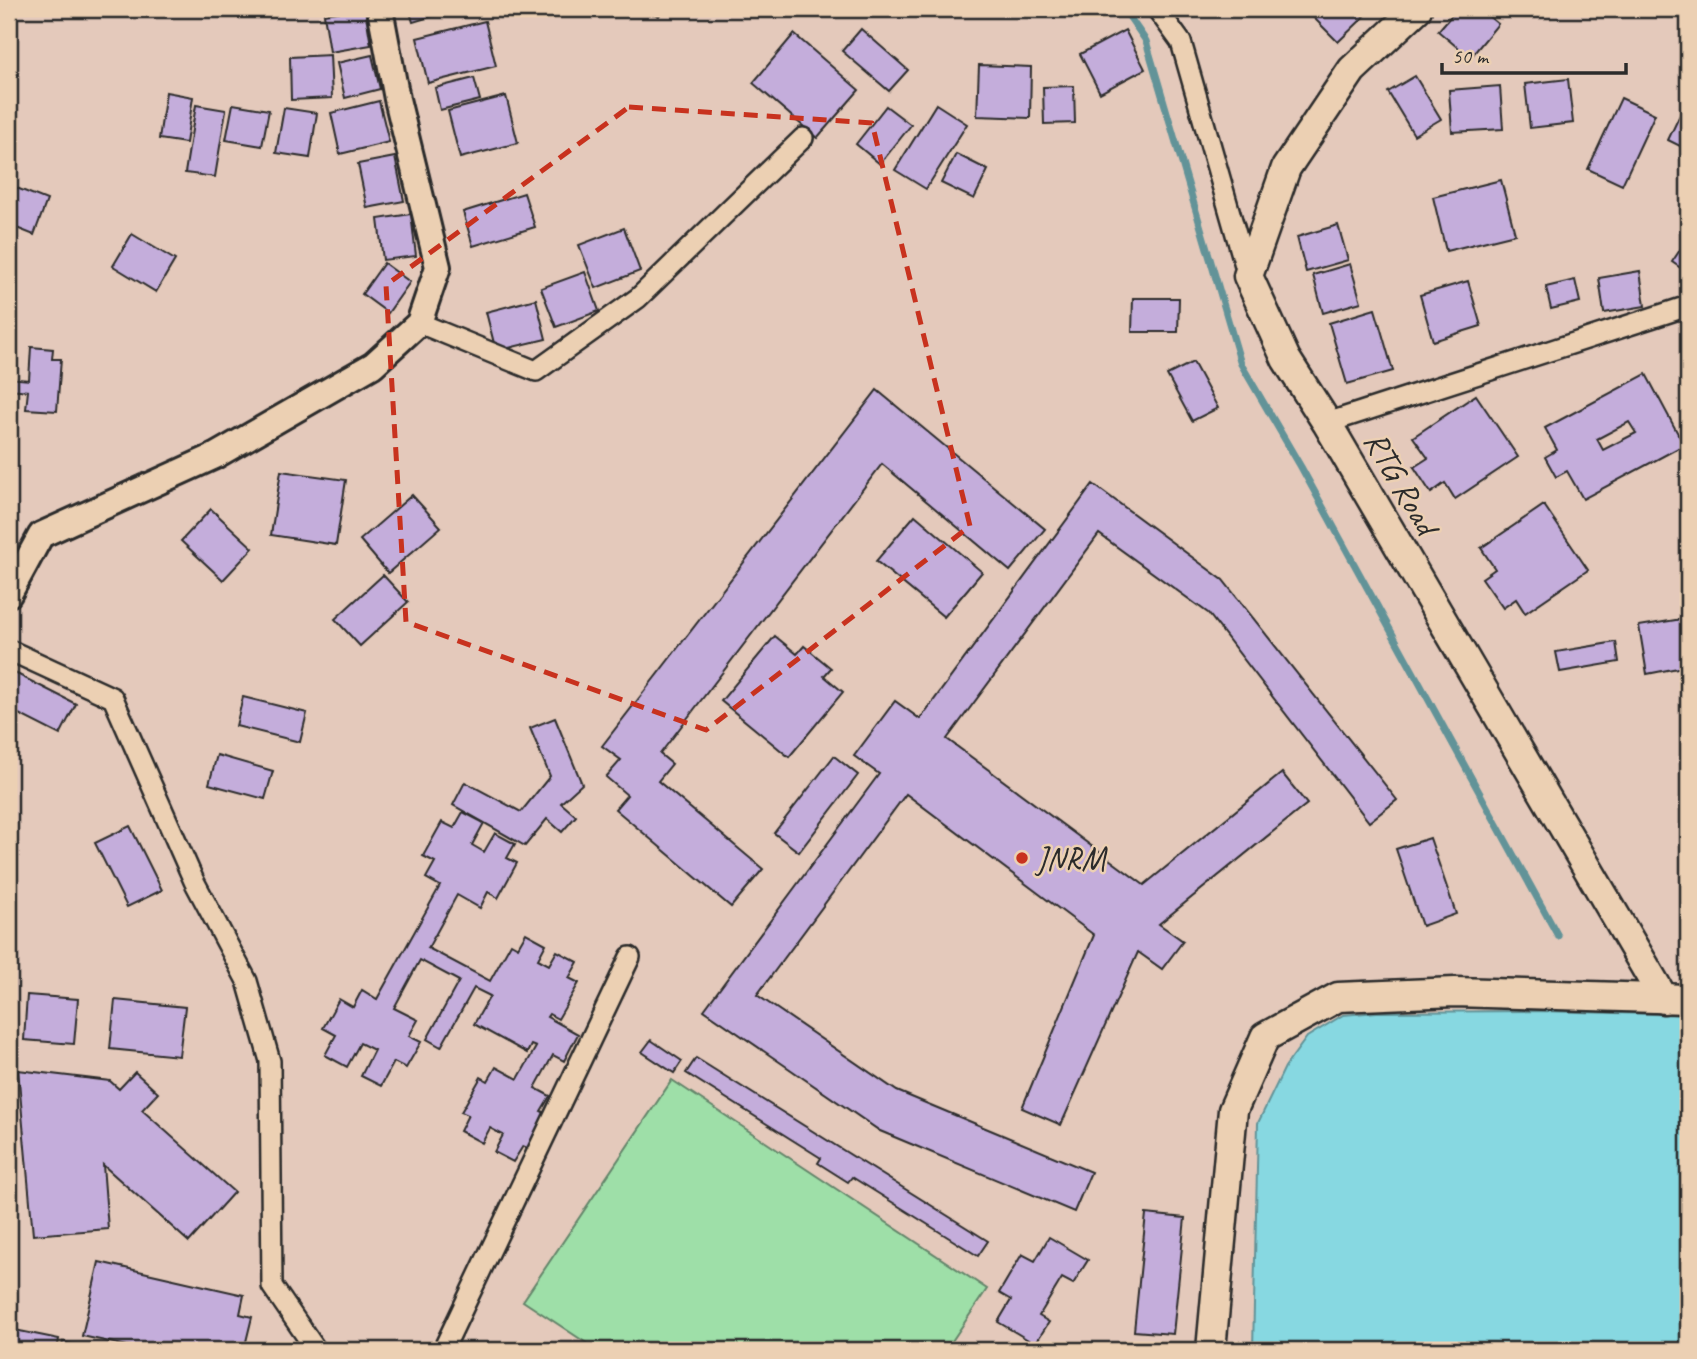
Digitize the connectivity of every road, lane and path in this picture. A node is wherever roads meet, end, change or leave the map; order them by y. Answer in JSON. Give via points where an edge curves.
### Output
{"nodes":[{"id":1,"x":380,"y":9,"type":"edge"},
{"id":2,"x":1157,"y":9,"type":"edge"},
{"id":3,"x":1418,"y":9,"type":"edge"},
{"id":4,"x":803,"y":138,"type":"dead end"},
{"id":5,"x":1248,"y":276,"type":"junction"},
{"id":6,"x":1688,"y":306,"type":"edge"},
{"id":7,"x":419,"y":323,"type":"junction"},
{"id":8,"x":1327,"y":424,"type":"junction"},
{"id":9,"x":9,"y":594,"type":"edge"},
{"id":10,"x":9,"y":650,"type":"edge"},
{"id":11,"x":630,"y":957,"type":"dead end"},
{"id":12,"x":1676,"y":999,"type":"edge"},
{"id":13,"x":316,"y":1350,"type":"edge"},
{"id":14,"x":443,"y":1350,"type":"edge"},
{"id":15,"x":1211,"y":1350,"type":"edge"}],
"edges":[{"from":1,"to":7,"type":"street","via":[[438,267]]},
{"from":2,"to":5,"type":"street","via":[[1181,42]]},
{"from":3,"to":5,"type":"main road","via":[[1352,70],[1286,168]]},
{"from":4,"to":7,"type":"street","via":[[638,298],[536,371]]},
{"from":5,"to":8,"type":"main road","name":"RTG Road","via":[[1286,359]]},
{"from":6,"to":8,"type":"street"},
{"from":7,"to":9,"type":"street","via":[[373,365],[215,456],[41,535]]},
{"from":8,"to":12,"type":"main road","name":"RTG Road"},
{"from":10,"to":13,"type":"street","via":[[113,698],[194,881],[247,981],[270,1060],[272,1286]]},
{"from":11,"to":14,"type":"street"},
{"from":12,"to":15,"type":"main road","via":[[1455,992],[1338,997],[1265,1037],[1233,1110]]}]}
